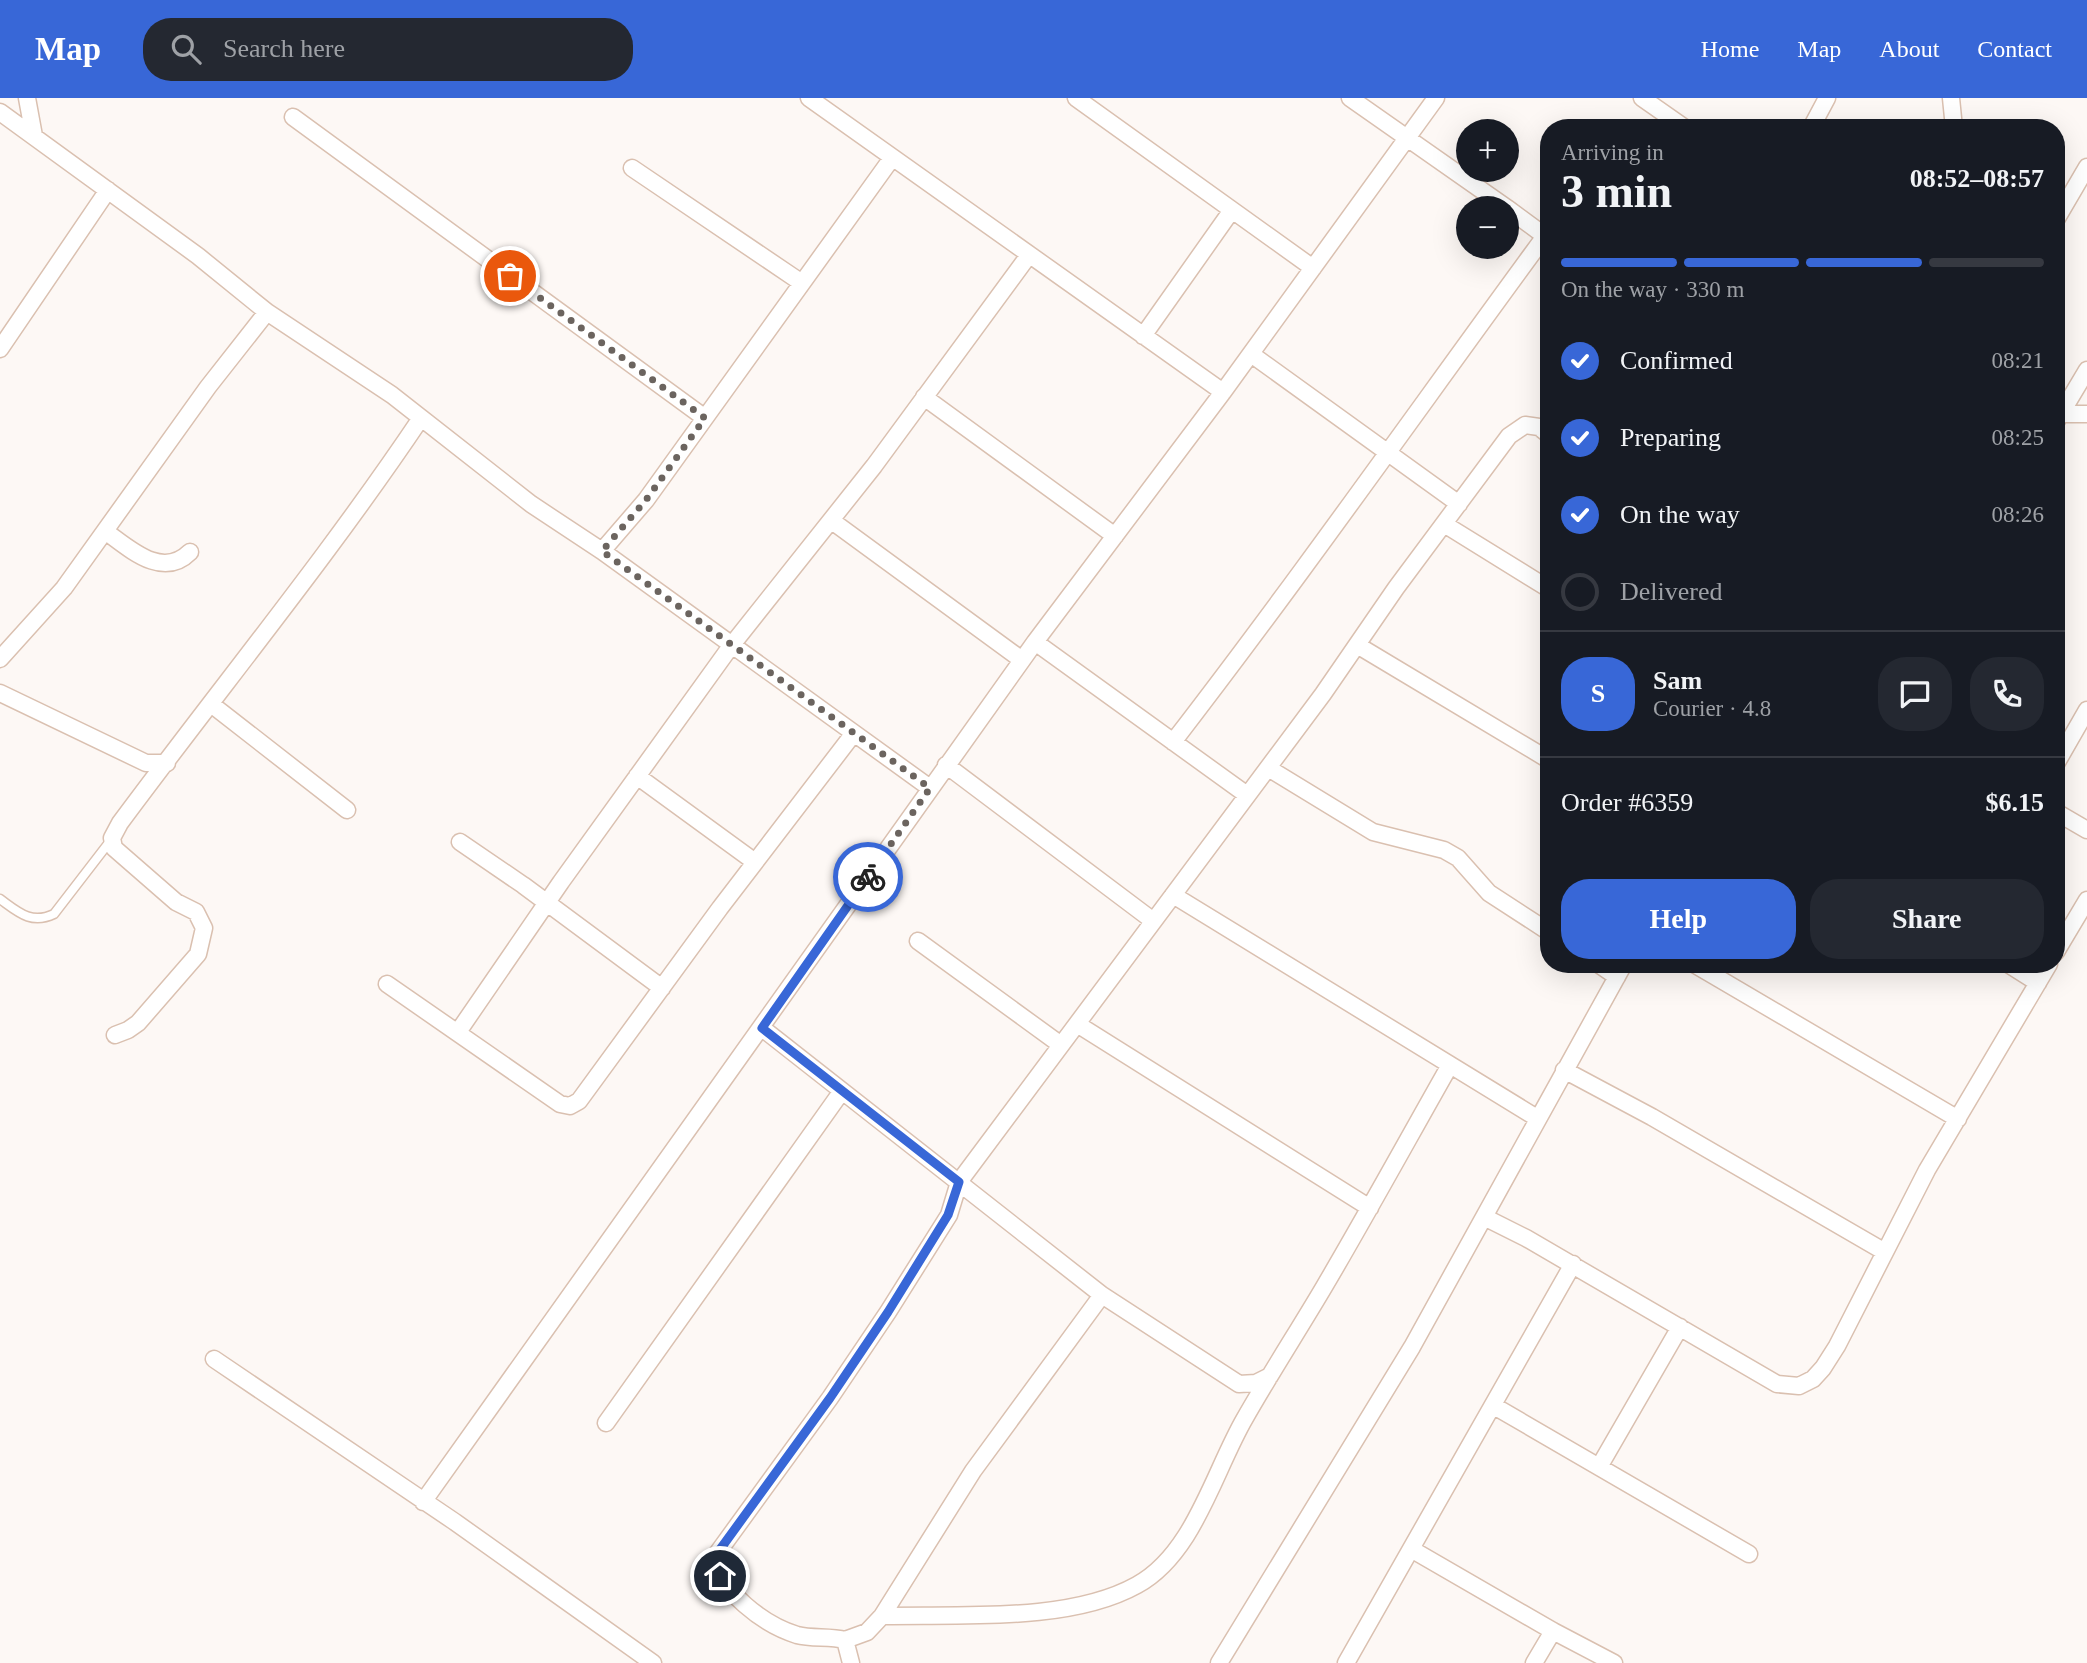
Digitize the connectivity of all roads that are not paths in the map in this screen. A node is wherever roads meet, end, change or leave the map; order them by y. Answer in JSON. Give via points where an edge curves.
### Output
{"nodes":[{"id":1,"x":27,"y":98,"type":"edge"},
{"id":2,"x":809,"y":98,"type":"edge"},
{"id":3,"x":1076,"y":98,"type":"edge"},
{"id":4,"x":1350,"y":98,"type":"edge"},
{"id":5,"x":1436,"y":98,"type":"edge"},
{"id":6,"x":1642,"y":98,"type":"edge"},
{"id":7,"x":1827,"y":98,"type":"edge"},
{"id":8,"x":1951,"y":98,"type":"edge"},
{"id":9,"x":827,"y":103,"type":"edge"},
{"id":10,"x":0,"y":112,"type":"edge"},
{"id":11,"x":293,"y":117,"type":"dead end"},
{"id":12,"x":1672,"y":119,"type":"edge"},
{"id":13,"x":1816,"y":119,"type":"edge"},
{"id":14,"x":1953,"y":119,"type":"edge"},
{"id":15,"x":34,"y":136,"type":"junction"},
{"id":16,"x":1409,"y":137,"type":"junction"},
{"id":17,"x":892,"y":158,"type":"junction"},
{"id":18,"x":2087,"y":167,"type":"edge"},
{"id":19,"x":632,"y":168,"type":"dead end"},
{"id":20,"x":108,"y":190,"type":"junction"},
{"id":21,"x":1490,"y":196,"type":"edge"},
{"id":22,"x":2065,"y":205,"type":"edge"},
{"id":23,"x":1233,"y":211,"type":"junction"},
{"id":24,"x":1519,"y":217,"type":"edge"},
{"id":25,"x":1540,"y":233,"type":"edge"},
{"id":26,"x":1540,"y":247,"type":"edge"},
{"id":27,"x":1029,"y":255,"type":"junction"},
{"id":28,"x":1313,"y":268,"type":"junction"},
{"id":29,"x":802,"y":284,"type":"junction"},
{"id":30,"x":267,"y":312,"type":"junction"},
{"id":31,"x":1143,"y":336,"type":"junction"},
{"id":32,"x":0,"y":349,"type":"edge"},
{"id":33,"x":1251,"y":354,"type":"junction"},
{"id":34,"x":2087,"y":370,"type":"edge"},
{"id":35,"x":1223,"y":392,"type":"junction"},
{"id":36,"x":924,"y":397,"type":"junction"},
{"id":37,"x":2065,"y":406,"type":"edge"},
{"id":38,"x":2087,"y":414,"type":"edge"},
{"id":39,"x":2065,"y":416,"type":"edge"},
{"id":40,"x":421,"y":418,"type":"junction"},
{"id":41,"x":705,"y":418,"type":"junction"},
{"id":42,"x":1540,"y":428,"type":"edge"},
{"id":43,"x":1387,"y":452,"type":"junction"},
{"id":44,"x":1459,"y":504,"type":"junction"},
{"id":45,"x":831,"y":521,"type":"junction"},
{"id":46,"x":1444,"y":524,"type":"junction"},
{"id":47,"x":105,"y":531,"type":"junction"},
{"id":48,"x":1115,"y":536,"type":"junction"},
{"id":49,"x":602,"y":551,"type":"junction"},
{"id":50,"x":190,"y":552,"type":"dead end"},
{"id":51,"x":1540,"y":583,"type":"edge"},
{"id":52,"x":1035,"y":642,"type":"junction"},
{"id":53,"x":1357,"y":645,"type":"junction"},
{"id":54,"x":731,"y":646,"type":"junction"},
{"id":55,"x":0,"y":659,"type":"edge"},
{"id":56,"x":1022,"y":660,"type":"junction"},
{"id":57,"x":0,"y":692,"type":"edge"},
{"id":58,"x":211,"y":704,"type":"junction"},
{"id":59,"x":2087,"y":710,"type":"edge"},
{"id":60,"x":854,"y":733,"type":"junction"},
{"id":61,"x":1173,"y":742,"type":"junction"},
{"id":62,"x":2065,"y":748,"type":"edge"},
{"id":63,"x":1540,"y":756,"type":"edge"},
{"id":64,"x":167,"y":763,"type":"junction"},
{"id":65,"x":946,"y":765,"type":"junction"},
{"id":66,"x":1268,"y":768,"type":"junction"},
{"id":67,"x":637,"y":776,"type":"junction"},
{"id":68,"x":930,"y":788,"type":"junction"},
{"id":69,"x":1247,"y":795,"type":"junction"},
{"id":70,"x":347,"y":810,"type":"dead end"},
{"id":71,"x":2065,"y":817,"type":"edge"},
{"id":72,"x":2087,"y":830,"type":"edge"},
{"id":73,"x":113,"y":838,"type":"junction"},
{"id":74,"x":460,"y":842,"type":"dead end"},
{"id":75,"x":755,"y":863,"type":"junction"},
{"id":76,"x":1172,"y":895,"type":"junction"},
{"id":77,"x":0,"y":899,"type":"edge"},
{"id":78,"x":2087,"y":900,"type":"edge"},
{"id":79,"x":547,"y":902,"type":"junction"},
{"id":80,"x":1152,"y":920,"type":"junction"},
{"id":81,"x":1540,"y":926,"type":"edge"},
{"id":82,"x":2065,"y":936,"type":"edge"},
{"id":83,"x":918,"y":941,"type":"dead end"},
{"id":84,"x":1620,"y":973,"type":"edge"},
{"id":85,"x":1709,"y":973,"type":"edge"},
{"id":86,"x":2022,"y":973,"type":"edge"},
{"id":87,"x":2044,"y":973,"type":"edge"},
{"id":88,"x":2038,"y":983,"type":"junction"},
{"id":89,"x":387,"y":984,"type":"dead end"},
{"id":90,"x":663,"y":988,"type":"junction"},
{"id":91,"x":1077,"y":1024,"type":"junction"},
{"id":92,"x":762,"y":1028,"type":"junction"},
{"id":93,"x":458,"y":1032,"type":"junction"},
{"id":94,"x":115,"y":1035,"type":"dead end"},
{"id":95,"x":1061,"y":1045,"type":"junction"},
{"id":96,"x":1450,"y":1065,"type":"junction"},
{"id":97,"x":1564,"y":1070,"type":"junction"},
{"id":98,"x":842,"y":1091,"type":"junction"},
{"id":99,"x":1537,"y":1118,"type":"junction"},
{"id":100,"x":1958,"y":1119,"type":"junction"},
{"id":101,"x":959,"y":1182,"type":"junction"},
{"id":102,"x":1370,"y":1208,"type":"junction"},
{"id":103,"x":1484,"y":1217,"type":"junction"},
{"id":104,"x":1885,"y":1252,"type":"junction"},
{"id":105,"x":1573,"y":1264,"type":"junction"},
{"id":106,"x":1102,"y":1295,"type":"junction"},
{"id":107,"x":1680,"y":1327,"type":"junction"},
{"id":108,"x":214,"y":1359,"type":"dead end"},
{"id":109,"x":1270,"y":1376,"type":"junction"},
{"id":110,"x":1494,"y":1406,"type":"junction"},
{"id":111,"x":606,"y":1423,"type":"dead end"},
{"id":112,"x":1599,"y":1467,"type":"junction"},
{"id":113,"x":423,"y":1502,"type":"junction"},
{"id":114,"x":1411,"y":1549,"type":"junction"},
{"id":115,"x":1749,"y":1555,"type":"dead end"},
{"id":116,"x":882,"y":1616,"type":"junction"},
{"id":117,"x":1553,"y":1631,"type":"junction"},
{"id":118,"x":845,"y":1640,"type":"junction"},
{"id":119,"x":653,"y":1663,"type":"edge"},
{"id":120,"x":851,"y":1663,"type":"edge"},
{"id":121,"x":1219,"y":1663,"type":"edge"},
{"id":122,"x":1346,"y":1663,"type":"edge"},
{"id":123,"x":1534,"y":1663,"type":"edge"},
{"id":124,"x":1614,"y":1663,"type":"edge"}],
"edges":[{"from":1,"to":15,"type":"street"},
{"from":2,"to":9,"type":"street"},
{"from":3,"to":23,"type":"street"},
{"from":4,"to":16,"type":"street"},
{"from":5,"to":16,"type":"street"},
{"from":6,"to":12,"type":"street"},
{"from":7,"to":13,"type":"street"},
{"from":8,"to":14,"type":"street"},
{"from":9,"to":17,"type":"street"},
{"from":10,"to":15,"type":"street"},
{"from":11,"to":41,"type":"street"},
{"from":15,"to":20,"type":"street"},
{"from":16,"to":21,"type":"street"},
{"from":16,"to":28,"type":"street"},
{"from":17,"to":27,"type":"street"},
{"from":17,"to":29,"type":"street"},
{"from":18,"to":22,"type":"street"},
{"from":19,"to":29,"type":"street"},
{"from":20,"to":30,"type":"street"},
{"from":20,"to":32,"type":"street"},
{"from":23,"to":28,"type":"street"},
{"from":23,"to":31,"type":"street"},
{"from":24,"to":25,"type":"street"},
{"from":26,"to":43,"type":"street"},
{"from":27,"to":31,"type":"street"},
{"from":27,"to":36,"type":"street"},
{"from":28,"to":33,"type":"street"},
{"from":29,"to":41,"type":"street"},
{"from":30,"to":40,"type":"street"},
{"from":30,"to":47,"type":"street"},
{"from":31,"to":35,"type":"street"},
{"from":33,"to":35,"type":"street"},
{"from":33,"to":43,"type":"street"},
{"from":34,"to":37,"type":"street"},
{"from":35,"to":48,"type":"street"},
{"from":36,"to":45,"type":"street"},
{"from":36,"to":48,"type":"street"},
{"from":38,"to":39,"type":"street"},
{"from":40,"to":49,"type":"street","via":[[531,504]]},
{"from":40,"to":58,"type":"street","via":[[378,483]]},
{"from":41,"to":49,"type":"street","via":[[646,500]]},
{"from":42,"to":44,"type":"street","via":[[1525,425],[1509,436]]},
{"from":43,"to":44,"type":"street"},
{"from":43,"to":61,"type":"street","via":[[1289,592]]},
{"from":44,"to":46,"type":"street"},
{"from":45,"to":54,"type":"street"},
{"from":45,"to":56,"type":"street"},
{"from":46,"to":51,"type":"street"},
{"from":46,"to":53,"type":"street"},
{"from":47,"to":50,"type":"street","via":[[157,563],[175,562]]},
{"from":47,"to":55,"type":"street","via":[[64,587]]},
{"from":48,"to":52,"type":"street"},
{"from":49,"to":54,"type":"street"},
{"from":52,"to":56,"type":"street"},
{"from":52,"to":61,"type":"street"},
{"from":53,"to":63,"type":"street"},
{"from":53,"to":66,"type":"street"},
{"from":54,"to":60,"type":"street"},
{"from":54,"to":67,"type":"street"},
{"from":56,"to":65,"type":"street"},
{"from":57,"to":64,"type":"street","via":[[146,763]]},
{"from":58,"to":64,"type":"street"},
{"from":58,"to":70,"type":"street"},
{"from":59,"to":62,"type":"street"},
{"from":60,"to":68,"type":"street"},
{"from":60,"to":75,"type":"street"},
{"from":61,"to":69,"type":"street"},
{"from":64,"to":73,"type":"street"},
{"from":65,"to":68,"type":"street"},
{"from":65,"to":80,"type":"street"},
{"from":66,"to":69,"type":"street"},
{"from":66,"to":81,"type":"street","via":[[1373,832],[1444,849],[1489,893]]},
{"from":67,"to":75,"type":"street"},
{"from":67,"to":79,"type":"street"},
{"from":68,"to":92,"type":"street"},
{"from":69,"to":76,"type":"street"},
{"from":71,"to":72,"type":"street"},
{"from":73,"to":77,"type":"lane","via":[[54,914],[29,918]]},
{"from":73,"to":94,"type":"street","via":[[114,848],[176,902],[196,912],[204,928],[198,954],[138,1023]]},
{"from":74,"to":79,"type":"street"},
{"from":75,"to":90,"type":"street"},
{"from":76,"to":80,"type":"street"},
{"from":76,"to":96,"type":"street"},
{"from":78,"to":82,"type":"street"},
{"from":79,"to":90,"type":"street"},
{"from":79,"to":93,"type":"street"},
{"from":80,"to":91,"type":"street"},
{"from":83,"to":95,"type":"street"},
{"from":84,"to":97,"type":"street"},
{"from":85,"to":100,"type":"street"},
{"from":86,"to":88,"type":"street"},
{"from":87,"to":88,"type":"street"},
{"from":88,"to":100,"type":"street"},
{"from":89,"to":93,"type":"street"},
{"from":90,"to":93,"type":"street","via":[[579,1101],[570,1106],[560,1104]]},
{"from":91,"to":95,"type":"street"},
{"from":91,"to":102,"type":"street"},
{"from":92,"to":98,"type":"street"},
{"from":92,"to":113,"type":"street"},
{"from":95,"to":101,"type":"street"},
{"from":96,"to":99,"type":"street"},
{"from":96,"to":102,"type":"street"},
{"from":97,"to":99,"type":"street"},
{"from":97,"to":104,"type":"street"},
{"from":98,"to":101,"type":"street"},
{"from":98,"to":111,"type":"street"},
{"from":99,"to":103,"type":"street"},
{"from":100,"to":104,"type":"street"},
{"from":101,"to":106,"type":"street"},
{"from":101,"to":118,"type":"street","via":[[948,1215],[888,1312],[716,1555],[720,1576],[755,1612],[779,1628],[800,1636]]},
{"from":102,"to":109,"type":"street"},
{"from":103,"to":105,"type":"street"},
{"from":103,"to":121,"type":"street","via":[[1356,1443]]},
{"from":104,"to":107,"type":"street","via":[[1823,1368],[1799,1386],[1777,1384]]},
{"from":105,"to":107,"type":"street"},
{"from":105,"to":110,"type":"street"},
{"from":106,"to":109,"type":"street","via":[[1239,1384]]},
{"from":106,"to":116,"type":"street","via":[[974,1471]]},
{"from":107,"to":112,"type":"street"},
{"from":108,"to":113,"type":"street"},
{"from":109,"to":116,"type":"street","via":[[1175,1552],[1135,1586],[1099,1600],[1033,1613]]},
{"from":110,"to":112,"type":"street"},
{"from":110,"to":114,"type":"street"},
{"from":112,"to":115,"type":"street"},
{"from":113,"to":119,"type":"street"},
{"from":114,"to":117,"type":"street"},
{"from":114,"to":122,"type":"street"},
{"from":116,"to":118,"type":"street","via":[[867,1632]]},
{"from":117,"to":123,"type":"street"},
{"from":117,"to":124,"type":"street"},
{"from":118,"to":120,"type":"street"}]}
